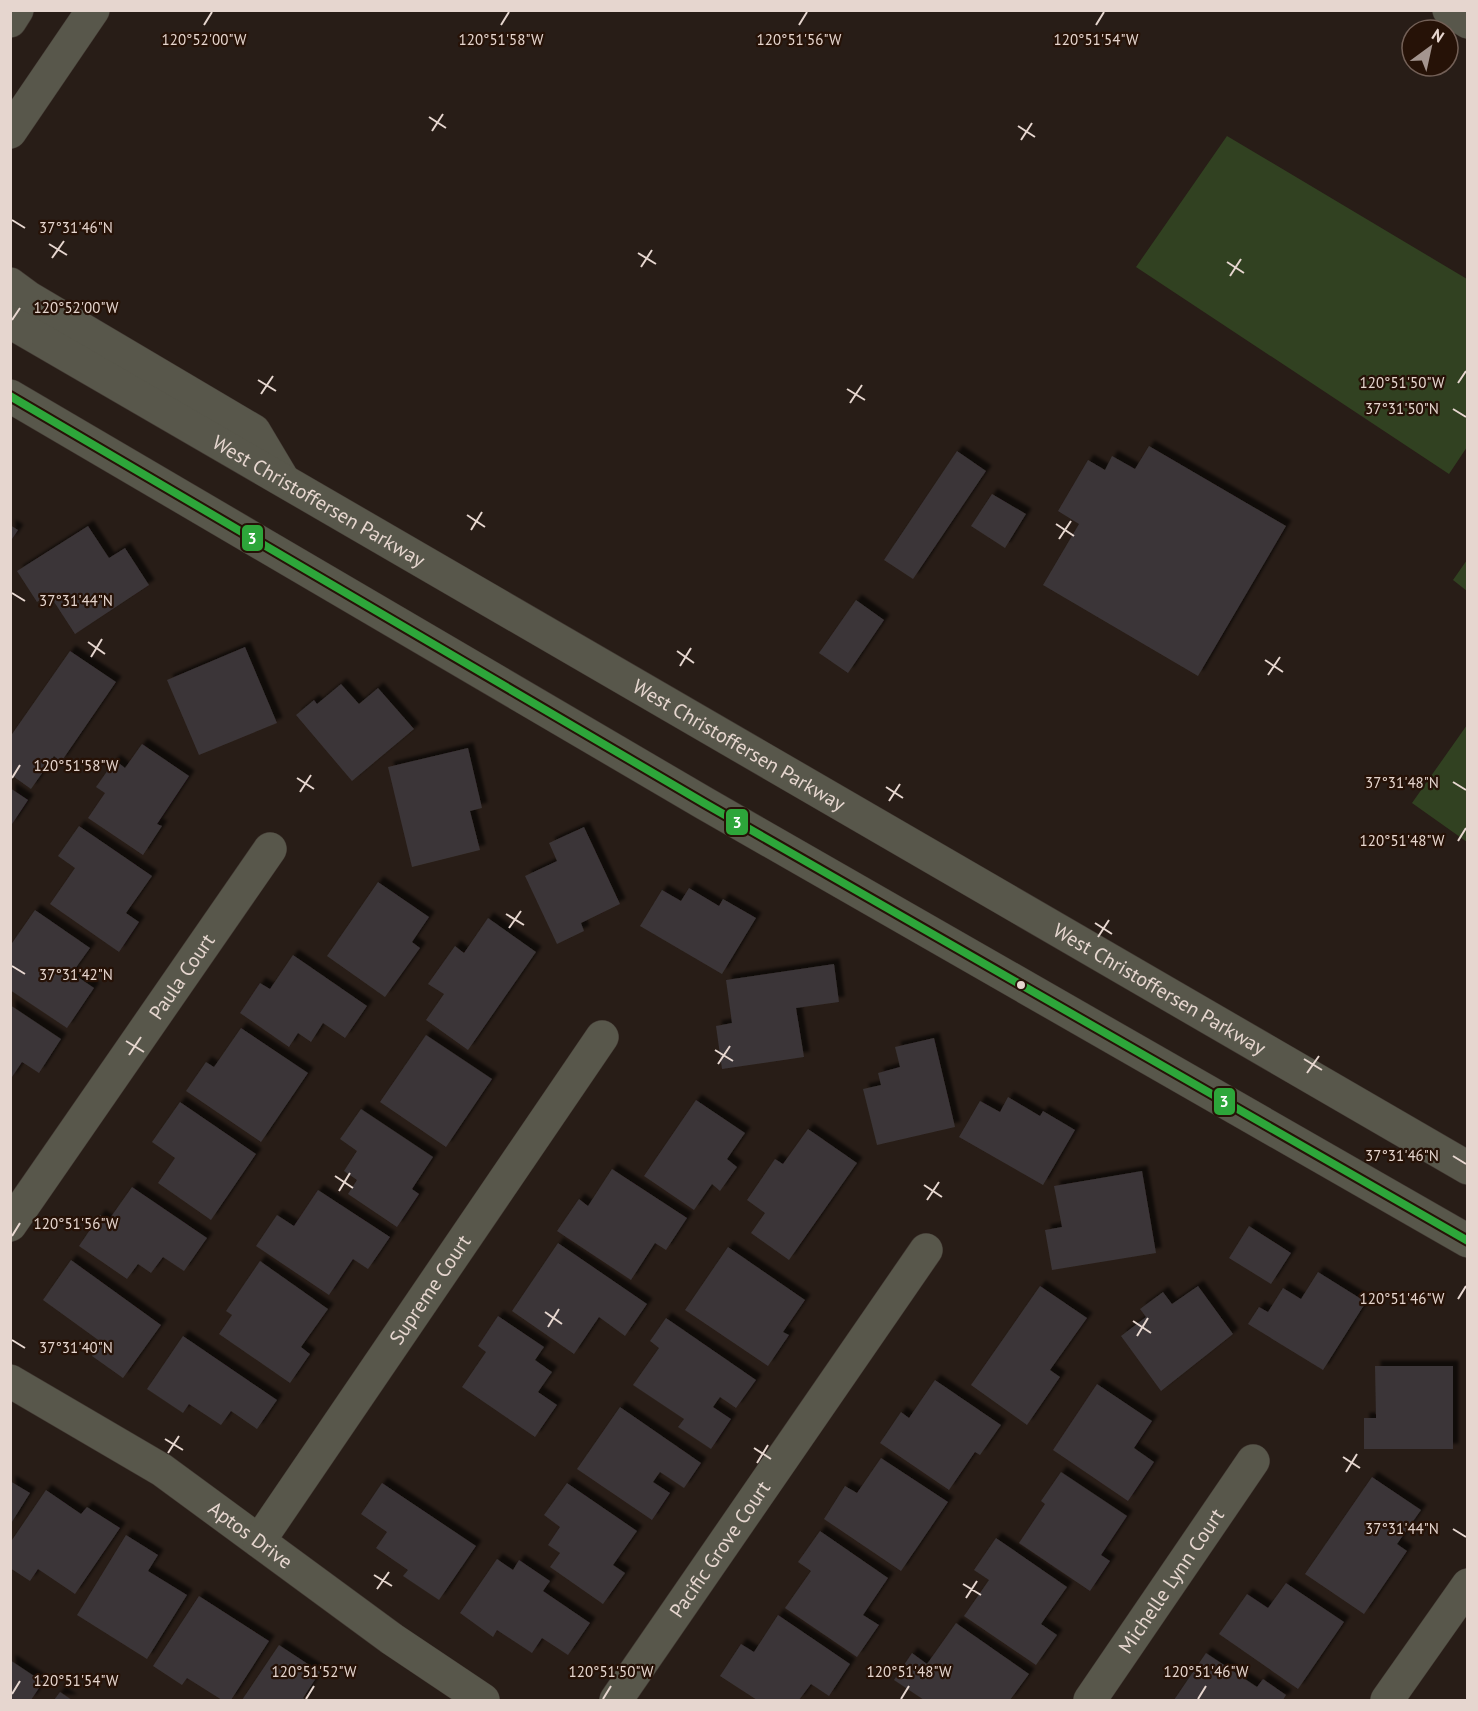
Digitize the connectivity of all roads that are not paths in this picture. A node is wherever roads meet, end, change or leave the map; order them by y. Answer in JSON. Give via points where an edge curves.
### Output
{"nodes":[{"id":1,"x":17,"y":10,"type":"edge"},
{"id":2,"x":93,"y":10,"type":"edge"},
{"id":3,"x":1449,"y":10,"type":"edge"},
{"id":4,"x":10,"y":21,"type":"edge"},
{"id":5,"x":1467,"y":22,"type":"edge"},
{"id":6,"x":10,"y":132,"type":"edge"},
{"id":7,"x":10,"y":284,"type":"edge"},
{"id":8,"x":10,"y":322,"type":"edge"},
{"id":9,"x":10,"y":396,"type":"edge"},
{"id":10,"x":282,"y":480,"type":"junction"},
{"id":11,"x":270,"y":849,"type":"dead end"},
{"id":12,"x":602,"y":1037,"type":"dead end"},
{"id":13,"x":1467,"y":1168,"type":"edge"},
{"id":14,"x":10,"y":1225,"type":"edge"},
{"id":15,"x":1467,"y":1241,"type":"edge"},
{"id":16,"x":926,"y":1250,"type":"dead end"},
{"id":17,"x":10,"y":1381,"type":"edge"},
{"id":18,"x":1253,"y":1461,"type":"dead end"},
{"id":19,"x":259,"y":1541,"type":"junction"},
{"id":20,"x":1465,"y":1595,"type":"edge"},
{"id":21,"x":483,"y":1701,"type":"edge"},
{"id":22,"x":615,"y":1701,"type":"edge"},
{"id":23,"x":1090,"y":1701,"type":"edge"},
{"id":24,"x":1387,"y":1701,"type":"edge"}],
"edges":[{"from":1,"to":4,"type":"street"},
{"from":2,"to":6,"type":"street"},
{"from":3,"to":5,"type":"street"},
{"from":7,"to":10,"type":"street","via":[[254,431]]},
{"from":8,"to":10,"type":"street","name":"West Christoffersen Parkway"},
{"from":9,"to":15,"type":"street","via":[[704,803]]},
{"from":10,"to":13,"type":"street","name":"West Christoffersen Parkway"},
{"from":11,"to":14,"type":"street","name":"Paula Court"},
{"from":12,"to":19,"type":"street","name":"Supreme Court"},
{"from":16,"to":22,"type":"street","name":"Pacific Grove Court"},
{"from":17,"to":19,"type":"street","name":"Aptos Drive","via":[[162,1470]]},
{"from":18,"to":23,"type":"street","name":"Michelle Lynn Court"},
{"from":19,"to":21,"type":"street","name":"Aptos Drive"},
{"from":20,"to":24,"type":"street"}]}
